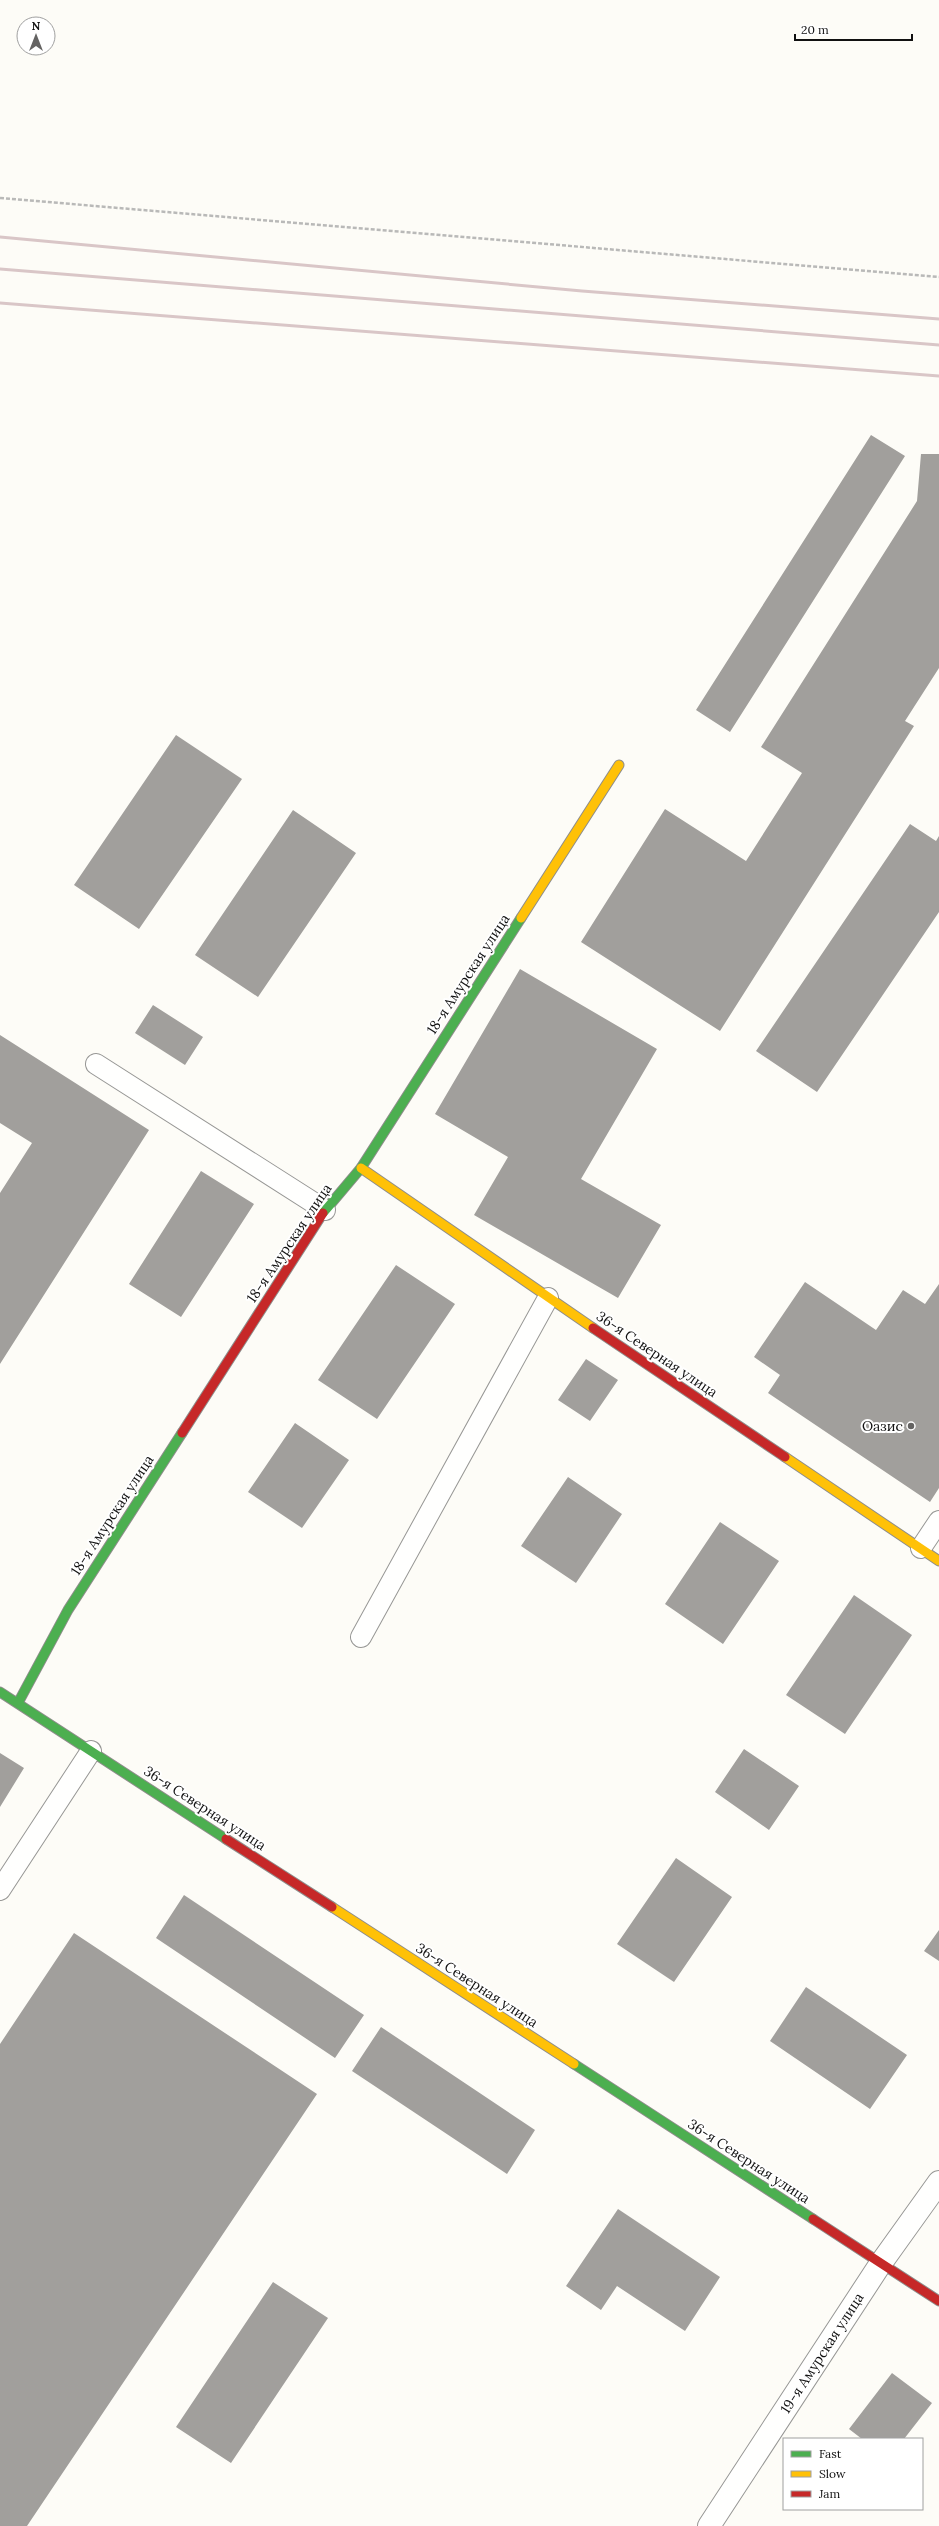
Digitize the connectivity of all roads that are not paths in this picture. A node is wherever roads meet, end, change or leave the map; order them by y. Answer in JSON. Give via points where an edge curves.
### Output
{"nodes":[{"id":1,"x":620,"y":764,"type":"dead end"},
{"id":2,"x":96,"y":1064,"type":"dead end"},
{"id":3,"x":360,"y":1168,"type":"junction"},
{"id":4,"x":325,"y":1210,"type":"junction"},
{"id":5,"x":548,"y":1298,"type":"junction"},
{"id":6,"x":939,"y":1521,"type":"edge"},
{"id":7,"x":921,"y":1548,"type":"junction"},
{"id":8,"x":939,"y":1561,"type":"edge"},
{"id":9,"x":361,"y":1636,"type":"dead end"},
{"id":10,"x":0,"y":1692,"type":"edge"},
{"id":11,"x":18,"y":1703,"type":"junction"},
{"id":12,"x":91,"y":1751,"type":"junction"},
{"id":13,"x":0,"y":1890,"type":"edge"},
{"id":14,"x":939,"y":2182,"type":"edge"},
{"id":15,"x":881,"y":2263,"type":"junction"},
{"id":16,"x":939,"y":2301,"type":"edge"},
{"id":17,"x":709,"y":2526,"type":"edge"}],
"edges":[{"from":1,"to":3,"type":"street","name":"18-я Амурская улица"},
{"from":2,"to":4,"type":"lane"},
{"from":3,"to":4,"type":"street","name":"18-я Амурская улица"},
{"from":3,"to":5,"type":"street","name":"36-я Северная улица"},
{"from":4,"to":11,"type":"street","name":"18-я Амурская улица","via":[[68,1610]]},
{"from":5,"to":7,"type":"street","name":"36-я Северная улица"},
{"from":5,"to":9,"type":"lane"},
{"from":6,"to":7,"type":"lane"},
{"from":7,"to":8,"type":"street","name":"36-я Северная улица"},
{"from":10,"to":11,"type":"street","name":"36-я Северная улица"},
{"from":11,"to":12,"type":"street","name":"36-я Северная улица"},
{"from":12,"to":13,"type":"lane"},
{"from":12,"to":15,"type":"street","name":"36-я Северная улица"},
{"from":14,"to":15,"type":"street","name":"19-я Амурская улица"},
{"from":15,"to":16,"type":"street","name":"36-я Северная улица"},
{"from":15,"to":17,"type":"street","name":"19-я Амурская улица"}]}
